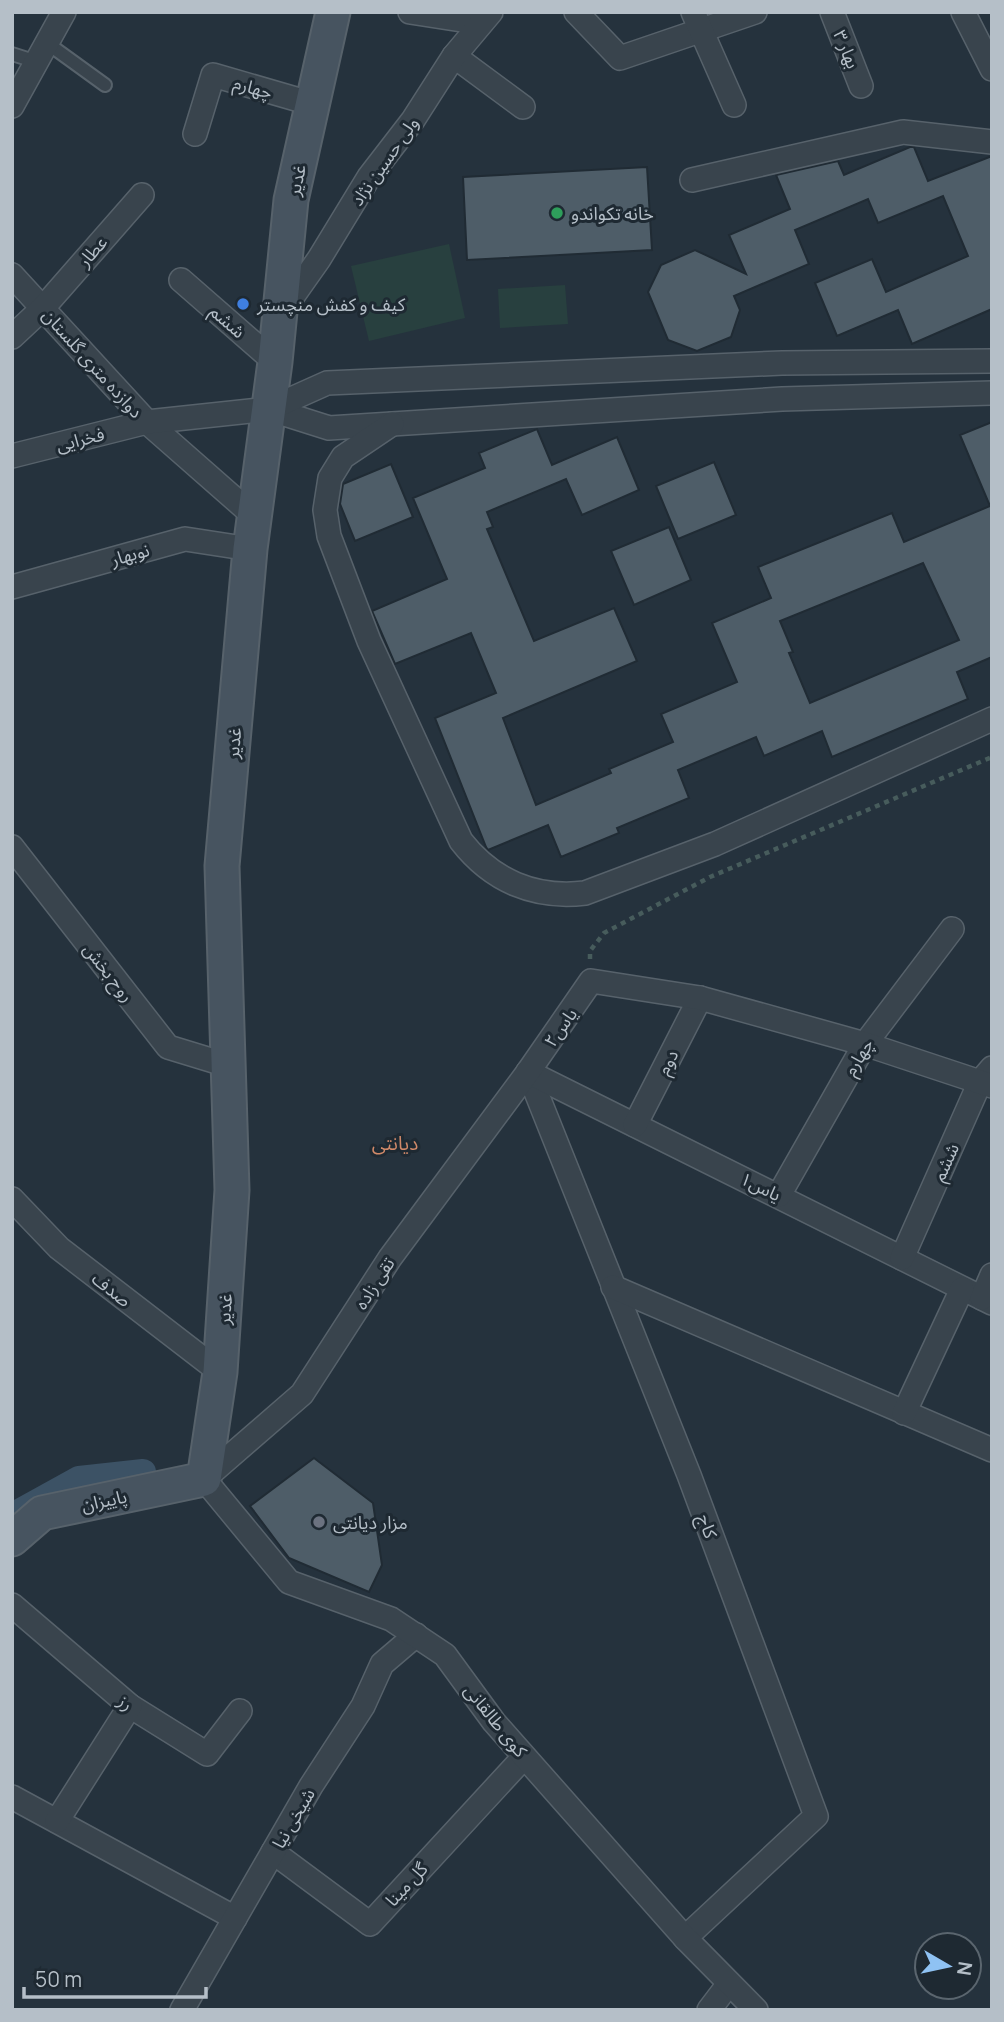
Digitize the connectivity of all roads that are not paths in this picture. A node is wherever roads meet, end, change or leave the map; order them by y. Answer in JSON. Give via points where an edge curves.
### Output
{"nodes":[{"id":1,"x":64,"y":12,"type":"edge"},
{"id":2,"x":333,"y":12,"type":"edge"},
{"id":3,"x":411,"y":12,"type":"edge"},
{"id":4,"x":576,"y":12,"type":"edge"},
{"id":5,"x":755,"y":12,"type":"edge"},
{"id":6,"x":832,"y":12,"type":"edge"},
{"id":7,"x":963,"y":12,"type":"edge"},
{"id":8,"x":486,"y":18,"type":"edge"},
{"id":9,"x":698,"y":21,"type":"edge"},
{"id":10,"x":42,"y":52,"type":"junction"},
{"id":11,"x":12,"y":54,"type":"edge"},
{"id":12,"x":454,"y":56,"type":"junction"},
{"id":13,"x":992,"y":69,"type":"edge"},
{"id":14,"x":105,"y":85,"type":"dead end"},
{"id":15,"x":861,"y":86,"type":"dead end"},
{"id":16,"x":313,"y":104,"type":"junction"},
{"id":17,"x":734,"y":104,"type":"dead end"},
{"id":18,"x":12,"y":106,"type":"edge"},
{"id":19,"x":523,"y":107,"type":"dead end"},
{"id":20,"x":195,"y":134,"type":"dead end"},
{"id":21,"x":992,"y":142,"type":"edge"},
{"id":22,"x":692,"y":180,"type":"dead end"},
{"id":23,"x":142,"y":195,"type":"dead end"},
{"id":24,"x":12,"y":275,"type":"edge"},
{"id":25,"x":181,"y":280,"type":"dead end"},
{"id":26,"x":43,"y":308,"type":"junction"},
{"id":27,"x":281,"y":313,"type":"junction"},
{"id":28,"x":12,"y":337,"type":"edge"},
{"id":29,"x":992,"y":361,"type":"edge"},
{"id":30,"x":275,"y":362,"type":"junction"},
{"id":31,"x":782,"y":363,"type":"junction"},
{"id":32,"x":992,"y":393,"type":"edge"},
{"id":33,"x":782,"y":399,"type":"junction"},
{"id":34,"x":269,"y":409,"type":"junction"},
{"id":35,"x":147,"y":422,"type":"junction"},
{"id":36,"x":392,"y":424,"type":"junction"},
{"id":37,"x":12,"y":456,"type":"edge"},
{"id":38,"x":252,"y":532,"type":"junction"},
{"id":39,"x":12,"y":587,"type":"edge"},
{"id":40,"x":992,"y":719,"type":"edge"},
{"id":41,"x":12,"y":847,"type":"edge"},
{"id":42,"x":952,"y":929,"type":"dead end"},
{"id":43,"x":699,"y":998,"type":"junction"},
{"id":44,"x":865,"y":1044,"type":"junction"},
{"id":45,"x":227,"y":1065,"type":"junction"},
{"id":46,"x":528,"y":1072,"type":"junction"},
{"id":47,"x":988,"y":1079,"type":"edge"},
{"id":48,"x":635,"y":1125,"type":"junction"},
{"id":49,"x":779,"y":1195,"type":"junction"},
{"id":50,"x":12,"y":1199,"type":"edge"},
{"id":51,"x":902,"y":1258,"type":"junction"},
{"id":52,"x":992,"y":1275,"type":"edge"},
{"id":53,"x":613,"y":1287,"type":"junction"},
{"id":54,"x":978,"y":1297,"type":"edge"},
{"id":55,"x":220,"y":1372,"type":"junction"},
{"id":56,"x":904,"y":1412,"type":"junction"},
{"id":57,"x":992,"y":1450,"type":"edge"},
{"id":58,"x":204,"y":1479,"type":"junction"},
{"id":59,"x":12,"y":1539,"type":"edge"},
{"id":60,"x":12,"y":1605,"type":"edge"},
{"id":61,"x":416,"y":1636,"type":"junction"},
{"id":62,"x":130,"y":1706,"type":"junction"},
{"id":63,"x":240,"y":1712,"type":"dead end"},
{"id":64,"x":524,"y":1757,"type":"junction"},
{"id":65,"x":12,"y":1797,"type":"edge"},
{"id":66,"x":57,"y":1821,"type":"junction"},
{"id":67,"x":274,"y":1852,"type":"junction"},
{"id":68,"x":235,"y":1918,"type":"junction"},
{"id":69,"x":685,"y":1938,"type":"junction"},
{"id":70,"x":728,"y":1984,"type":"junction"},
{"id":71,"x":182,"y":2010,"type":"edge"},
{"id":72,"x":709,"y":2010,"type":"edge"},
{"id":73,"x":756,"y":2010,"type":"edge"}],
"edges":[{"from":1,"to":10,"type":"street"},
{"from":2,"to":16,"type":"main road","name":"غدیر"},
{"from":3,"to":8,"type":"street"},
{"from":4,"to":9,"type":"street","via":[[620,58]]},
{"from":5,"to":9,"type":"street"},
{"from":6,"to":15,"type":"street","name":"بهار ۳"},
{"from":7,"to":13,"type":"street"},
{"from":8,"to":12,"type":"street","name":"ولی حسین نژاد"},
{"from":9,"to":17,"type":"street"},
{"from":10,"to":11,"type":"lane"},
{"from":10,"to":14,"type":"lane"},
{"from":10,"to":18,"type":"street"},
{"from":12,"to":19,"type":"street"},
{"from":12,"to":27,"type":"street","name":"ولی حسین نژاد"},
{"from":16,"to":20,"type":"street","name":"چهارم","via":[[213,75]]},
{"from":16,"to":27,"type":"main road","name":"غدیر","via":[[291,200]]},
{"from":21,"to":22,"type":"street","via":[[903,132]]},
{"from":23,"to":26,"type":"street","name":"عطار"},
{"from":24,"to":26,"type":"street","name":"دوازده متری گلستان"},
{"from":25,"to":30,"type":"street","name":"ششم"},
{"from":26,"to":28,"type":"street","name":"عطار"},
{"from":26,"to":35,"type":"street","name":"دوازده متری گلستان"},
{"from":27,"to":30,"type":"main road","name":"غدیر"},
{"from":29,"to":31,"type":"street"},
{"from":30,"to":34,"type":"main road","name":"غدیر"},
{"from":31,"to":33,"type":"street"},
{"from":31,"to":34,"type":"street","via":[[327,383]]},
{"from":32,"to":33,"type":"street"},
{"from":33,"to":36,"type":"street"},
{"from":34,"to":35,"type":"street","name":"دوازده متری گلستان"},
{"from":34,"to":36,"type":"street","via":[[329,428]]},
{"from":34,"to":38,"type":"main road","name":"غدیر"},
{"from":35,"to":37,"type":"street","name":"فخرایی"},
{"from":35,"to":38,"type":"street"},
{"from":36,"to":40,"type":"street","via":[[343,457],[330,478],[325,510],[329,536],[369,641],[461,841],[477,862],[518,886],[565,896],[604,887],[715,844]]},
{"from":38,"to":39,"type":"street","name":"نوبهار","via":[[185,539]]},
{"from":38,"to":45,"type":"main road","name":"غدیر","via":[[222,866]]},
{"from":41,"to":45,"type":"street","name":"روح بخش","via":[[168,1047]]},
{"from":42,"to":44,"type":"street","name":"چهارم"},
{"from":43,"to":44,"type":"street"},
{"from":43,"to":46,"type":"street","name":"یاس۲","via":[[591,981]]},
{"from":43,"to":48,"type":"street","name":"دوم"},
{"from":44,"to":47,"type":"street"},
{"from":44,"to":49,"type":"street","name":"چهارم"},
{"from":45,"to":55,"type":"main road","name":"غدیر","via":[[232,1190]]},
{"from":46,"to":48,"type":"street","name":"یاس۱"},
{"from":46,"to":53,"type":"street","name":"کاج"},
{"from":46,"to":58,"type":"street","name":"تقی زاده","via":[[390,1258],[302,1394]]},
{"from":47,"to":51,"type":"street","name":"ششم"},
{"from":48,"to":49,"type":"street","name":"یاس۱"},
{"from":49,"to":51,"type":"street","name":"یاس۱"},
{"from":50,"to":55,"type":"street","name":"صدف","via":[[59,1248]]},
{"from":51,"to":54,"type":"street","name":"یاس۱"},
{"from":52,"to":54,"type":"street"},
{"from":53,"to":56,"type":"street"},
{"from":53,"to":69,"type":"street","name":"کاج","via":[[689,1475],[816,1816]]},
{"from":54,"to":56,"type":"street"},
{"from":55,"to":58,"type":"main road","name":"غدیر"},
{"from":56,"to":57,"type":"street"},
{"from":58,"to":59,"type":"main road","name":"پاییزان","via":[[41,1513]]},
{"from":58,"to":61,"type":"street","name":"کوی طالقانی","via":[[289,1582],[391,1619]]},
{"from":60,"to":62,"type":"street","name":"رز"},
{"from":61,"to":64,"type":"street","name":"کوی طالقانی","via":[[445,1655]]},
{"from":61,"to":67,"type":"street","name":"شیخی نیا","via":[[382,1664],[363,1706]]},
{"from":62,"to":63,"type":"street","name":"رز","via":[[207,1754]]},
{"from":62,"to":66,"type":"street"},
{"from":64,"to":67,"type":"street","name":"گل مینا","via":[[370,1924]]},
{"from":64,"to":69,"type":"street","name":"کوی طالقانی"},
{"from":65,"to":66,"type":"street"},
{"from":66,"to":68,"type":"street"},
{"from":67,"to":68,"type":"street","name":"شیخی نیا"},
{"from":68,"to":71,"type":"street","name":"شیخی نیا"},
{"from":69,"to":70,"type":"street","name":"کوی طالقانی"},
{"from":70,"to":72,"type":"street"},
{"from":70,"to":73,"type":"street","name":"کوی طالقانی"}]}
